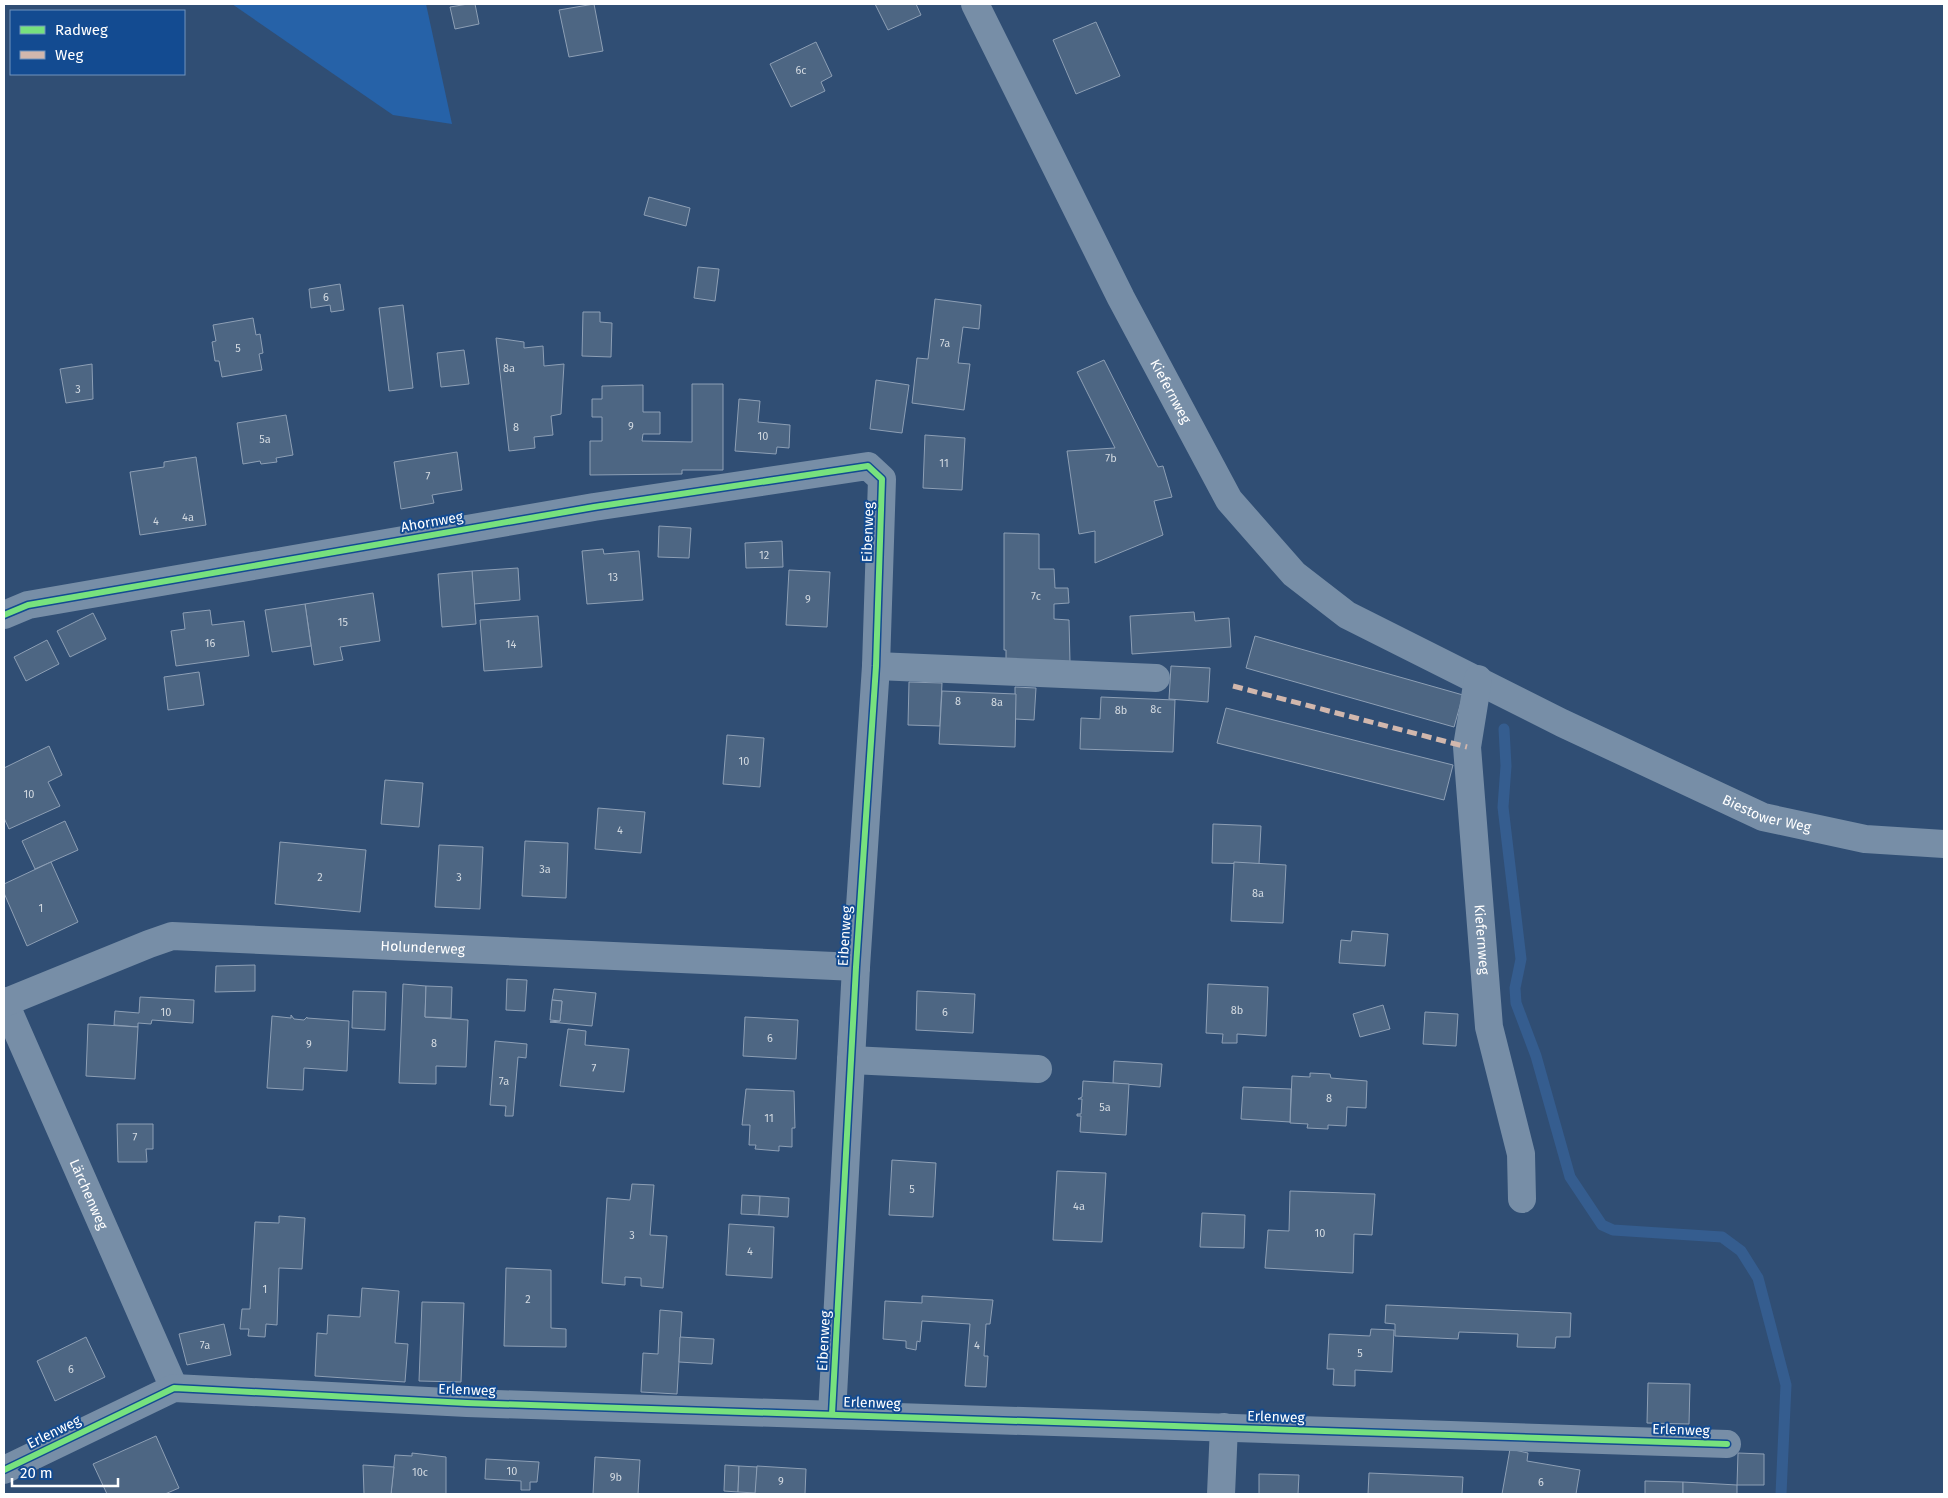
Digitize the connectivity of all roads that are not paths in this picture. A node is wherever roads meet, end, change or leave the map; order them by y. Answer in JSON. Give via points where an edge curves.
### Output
{"nodes":[{"id":1,"x":975,"y":4,"type":"edge"},
{"id":2,"x":868,"y":466,"type":"joint"},
{"id":3,"x":4,"y":615,"type":"edge"},
{"id":4,"x":876,"y":666,"type":"junction"},
{"id":5,"x":1156,"y":678,"type":"dead end"},
{"id":6,"x":1478,"y":679,"type":"junction"},
{"id":7,"x":1599,"y":740,"type":"joint"},
{"id":8,"x":1944,"y":844,"type":"edge"},
{"id":9,"x":856,"y":967,"type":"junction"},
{"id":10,"x":4,"y":1002,"type":"edge"},
{"id":11,"x":851,"y":1060,"type":"junction"},
{"id":12,"x":1038,"y":1069,"type":"dead end"},
{"id":13,"x":1522,"y":1199,"type":"dead end"},
{"id":14,"x":174,"y":1388,"type":"junction"},
{"id":15,"x":832,"y":1414,"type":"junction"},
{"id":16,"x":1224,"y":1427,"type":"junction"},
{"id":17,"x":1727,"y":1444,"type":"dead end"},
{"id":18,"x":4,"y":1470,"type":"edge"},
{"id":19,"x":1221,"y":1494,"type":"edge"}],
"edges":[{"from":1,"to":6,"type":"street","name":"Kiefernweg","via":[[1121,298],[1229,500],[1294,574],[1347,615]]},
{"from":2,"to":3,"type":"street","name":"Ahornweg","via":[[594,507],[227,570],[28,605]]},
{"from":2,"to":4,"type":"street","name":"Eibenweg","via":[[882,479]]},
{"from":4,"to":5,"type":"street"},
{"from":4,"to":9,"type":"street","name":"Eibenweg"},
{"from":6,"to":7,"type":"street","name":"Kiefernweg"},
{"from":6,"to":13,"type":"street","name":"Kiefernweg","via":[[1466,747],[1489,1027],[1521,1154]]},
{"from":7,"to":8,"type":"street","name":"Biestower Weg","via":[[1763,817],[1865,839]]},
{"from":9,"to":10,"type":"street","name":"Holunderweg","via":[[172,936]]},
{"from":9,"to":11,"type":"street","name":"Eibenweg"},
{"from":10,"to":14,"type":"street","name":"Lärchenweg"},
{"from":11,"to":12,"type":"street"},
{"from":11,"to":15,"type":"street","name":"Eibenweg"},
{"from":14,"to":15,"type":"street","name":"Erlenweg","via":[[467,1403]]},
{"from":14,"to":18,"type":"street","name":"Erlenweg"},
{"from":15,"to":16,"type":"street","name":"Erlenweg"},
{"from":16,"to":17,"type":"street","name":"Erlenweg"},
{"from":16,"to":19,"type":"street"}]}
